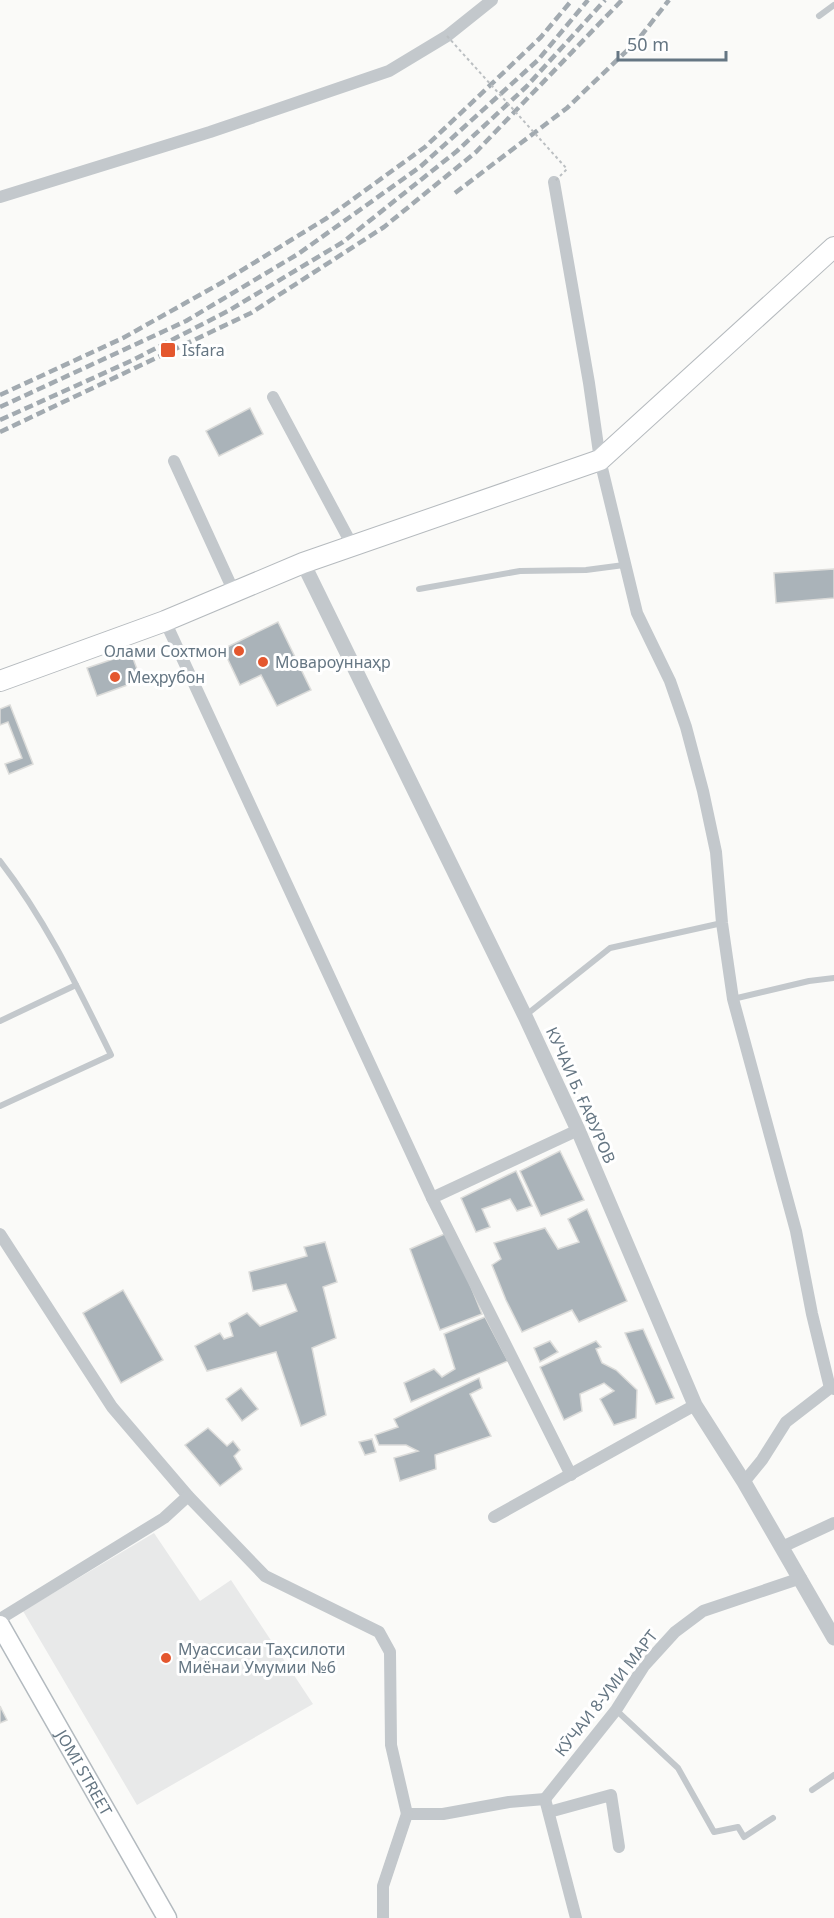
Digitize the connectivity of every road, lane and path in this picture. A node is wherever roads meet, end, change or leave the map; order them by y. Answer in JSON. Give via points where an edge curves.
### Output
{"nodes":[{"id":1,"x":492,"y":0,"type":"edge"},
{"id":2,"x":834,"y":5,"type":"edge"},
{"id":3,"x":819,"y":16,"type":"dead end"},
{"id":4,"x":447,"y":36,"type":"junction"},
{"id":5,"x":554,"y":182,"type":"joint"},
{"id":6,"x":0,"y":197,"type":"edge"},
{"id":7,"x":834,"y":247,"type":"edge"},
{"id":8,"x":273,"y":397,"type":"dead end"},
{"id":9,"x":600,"y":460,"type":"junction"},
{"id":10,"x":174,"y":461,"type":"dead end"},
{"id":11,"x":352,"y":545,"type":"junction"},
{"id":12,"x":303,"y":563,"type":"junction"},
{"id":13,"x":624,"y":565,"type":"junction"},
{"id":14,"x":419,"y":589,"type":"dead end"},
{"id":15,"x":234,"y":592,"type":"junction"},
{"id":16,"x":165,"y":621,"type":"junction"},
{"id":17,"x":0,"y":681,"type":"edge"},
{"id":18,"x":0,"y":861,"type":"edge"},
{"id":19,"x":722,"y":923,"type":"junction"},
{"id":20,"x":834,"y":978,"type":"edge"},
{"id":21,"x":76,"y":985,"type":"junction"},
{"id":22,"x":733,"y":999,"type":"junction"},
{"id":23,"x":525,"y":1016,"type":"junction"},
{"id":24,"x":0,"y":1021,"type":"edge"},
{"id":25,"x":0,"y":1106,"type":"edge"},
{"id":26,"x":579,"y":1130,"type":"junction"},
{"id":27,"x":432,"y":1198,"type":"junction"},
{"id":28,"x":0,"y":1234,"type":"edge"},
{"id":29,"x":832,"y":1388,"type":"edge"},
{"id":30,"x":696,"y":1405,"type":"junction"},
{"id":31,"x":571,"y":1475,"type":"junction"},
{"id":32,"x":744,"y":1482,"type":"junction"},
{"id":33,"x":188,"y":1496,"type":"junction"},
{"id":34,"x":494,"y":1517,"type":"dead end"},
{"id":35,"x":834,"y":1523,"type":"edge"},
{"id":36,"x":782,"y":1546,"type":"junction"},
{"id":37,"x":801,"y":1578,"type":"junction"},
{"id":38,"x":0,"y":1619,"type":"edge"},
{"id":39,"x":0,"y":1625,"type":"edge"},
{"id":40,"x":834,"y":1638,"type":"edge"},
{"id":41,"x":616,"y":1710,"type":"junction"},
{"id":42,"x":834,"y":1775,"type":"edge"},
{"id":43,"x":812,"y":1790,"type":"dead end"},
{"id":44,"x":545,"y":1799,"type":"junction"},
{"id":45,"x":549,"y":1812,"type":"junction"},
{"id":46,"x":407,"y":1814,"type":"junction"},
{"id":47,"x":773,"y":1818,"type":"dead end"},
{"id":48,"x":619,"y":1847,"type":"dead end"},
{"id":49,"x":167,"y":1918,"type":"edge"},
{"id":50,"x":383,"y":1918,"type":"edge"},
{"id":51,"x":576,"y":1918,"type":"edge"}],
"edges":[{"from":1,"to":4,"type":"street"},
{"from":2,"to":3,"type":"lane"},
{"from":4,"to":5,"type":"path","bridge":true,"via":[[567,169]]},
{"from":4,"to":6,"type":"street","via":[[388,71],[210,132]]},
{"from":5,"to":9,"type":"street"},
{"from":7,"to":9,"type":"main road"},
{"from":8,"to":11,"type":"street"},
{"from":9,"to":11,"type":"main road"},
{"from":9,"to":13,"type":"street"},
{"from":10,"to":15,"type":"street"},
{"from":11,"to":12,"type":"main road"},
{"from":12,"to":15,"type":"main road"},
{"from":12,"to":23,"type":"street","name":"КУЧАИ Б. ҒАФУРОВ"},
{"from":13,"to":14,"type":"lane","via":[[520,571]]},
{"from":13,"to":19,"type":"street","via":[[637,613],[670,681],[689,737],[716,852]]},
{"from":15,"to":16,"type":"main road"},
{"from":16,"to":17,"type":"main road"},
{"from":16,"to":27,"type":"street"},
{"from":18,"to":21,"type":"lane","via":[[40,919]]},
{"from":19,"to":22,"type":"street"},
{"from":19,"to":23,"type":"lane","via":[[610,948]]},
{"from":20,"to":22,"type":"lane"},
{"from":21,"to":24,"type":"lane"},
{"from":21,"to":25,"type":"lane","via":[[111,1055]]},
{"from":22,"to":29,"type":"street","via":[[796,1231]]},
{"from":23,"to":26,"type":"street","name":"КУЧАИ Б. ҒАФУРОВ"},
{"from":26,"to":27,"type":"street"},
{"from":26,"to":30,"type":"street","name":"КУЧАИ Б. ҒАФУРОВ"},
{"from":27,"to":31,"type":"street"},
{"from":28,"to":33,"type":"street","via":[[112,1407]]},
{"from":29,"to":32,"type":"street","via":[[786,1422]]},
{"from":30,"to":31,"type":"street"},
{"from":30,"to":32,"type":"street","name":"КУЧАИ Б. ҒАФУРОВ"},
{"from":31,"to":34,"type":"street"},
{"from":32,"to":36,"type":"street","name":"КУЧАИ Б. ҒАФУРОВ"},
{"from":33,"to":38,"type":"street","via":[[164,1518]]},
{"from":33,"to":46,"type":"street","via":[[265,1576],[379,1632],[390,1652],[391,1744]]},
{"from":35,"to":36,"type":"street"},
{"from":36,"to":37,"type":"street","name":"КУЧАИ Б. ҒАФУРОВ"},
{"from":37,"to":40,"type":"street","name":"КУЧАИ Б. ҒАФУРОВ"},
{"from":37,"to":41,"type":"street","name":"КӮЧАИ 8-УМИ МАРТ","via":[[703,1611],[675,1632],[644,1666]]},
{"from":39,"to":49,"type":"main road","name":"JOMI STREET"},
{"from":41,"to":44,"type":"street","name":"КӮЧАИ 8-УМИ МАРТ"},
{"from":41,"to":47,"type":"lane","via":[[678,1768],[714,1832],[738,1827],[744,1837]]},
{"from":42,"to":43,"type":"lane"},
{"from":44,"to":45,"type":"street"},
{"from":44,"to":46,"type":"street","via":[[443,1814]]},
{"from":45,"to":48,"type":"street","via":[[611,1795]]},
{"from":45,"to":51,"type":"street"},
{"from":46,"to":50,"type":"street","via":[[383,1886]]}]}
